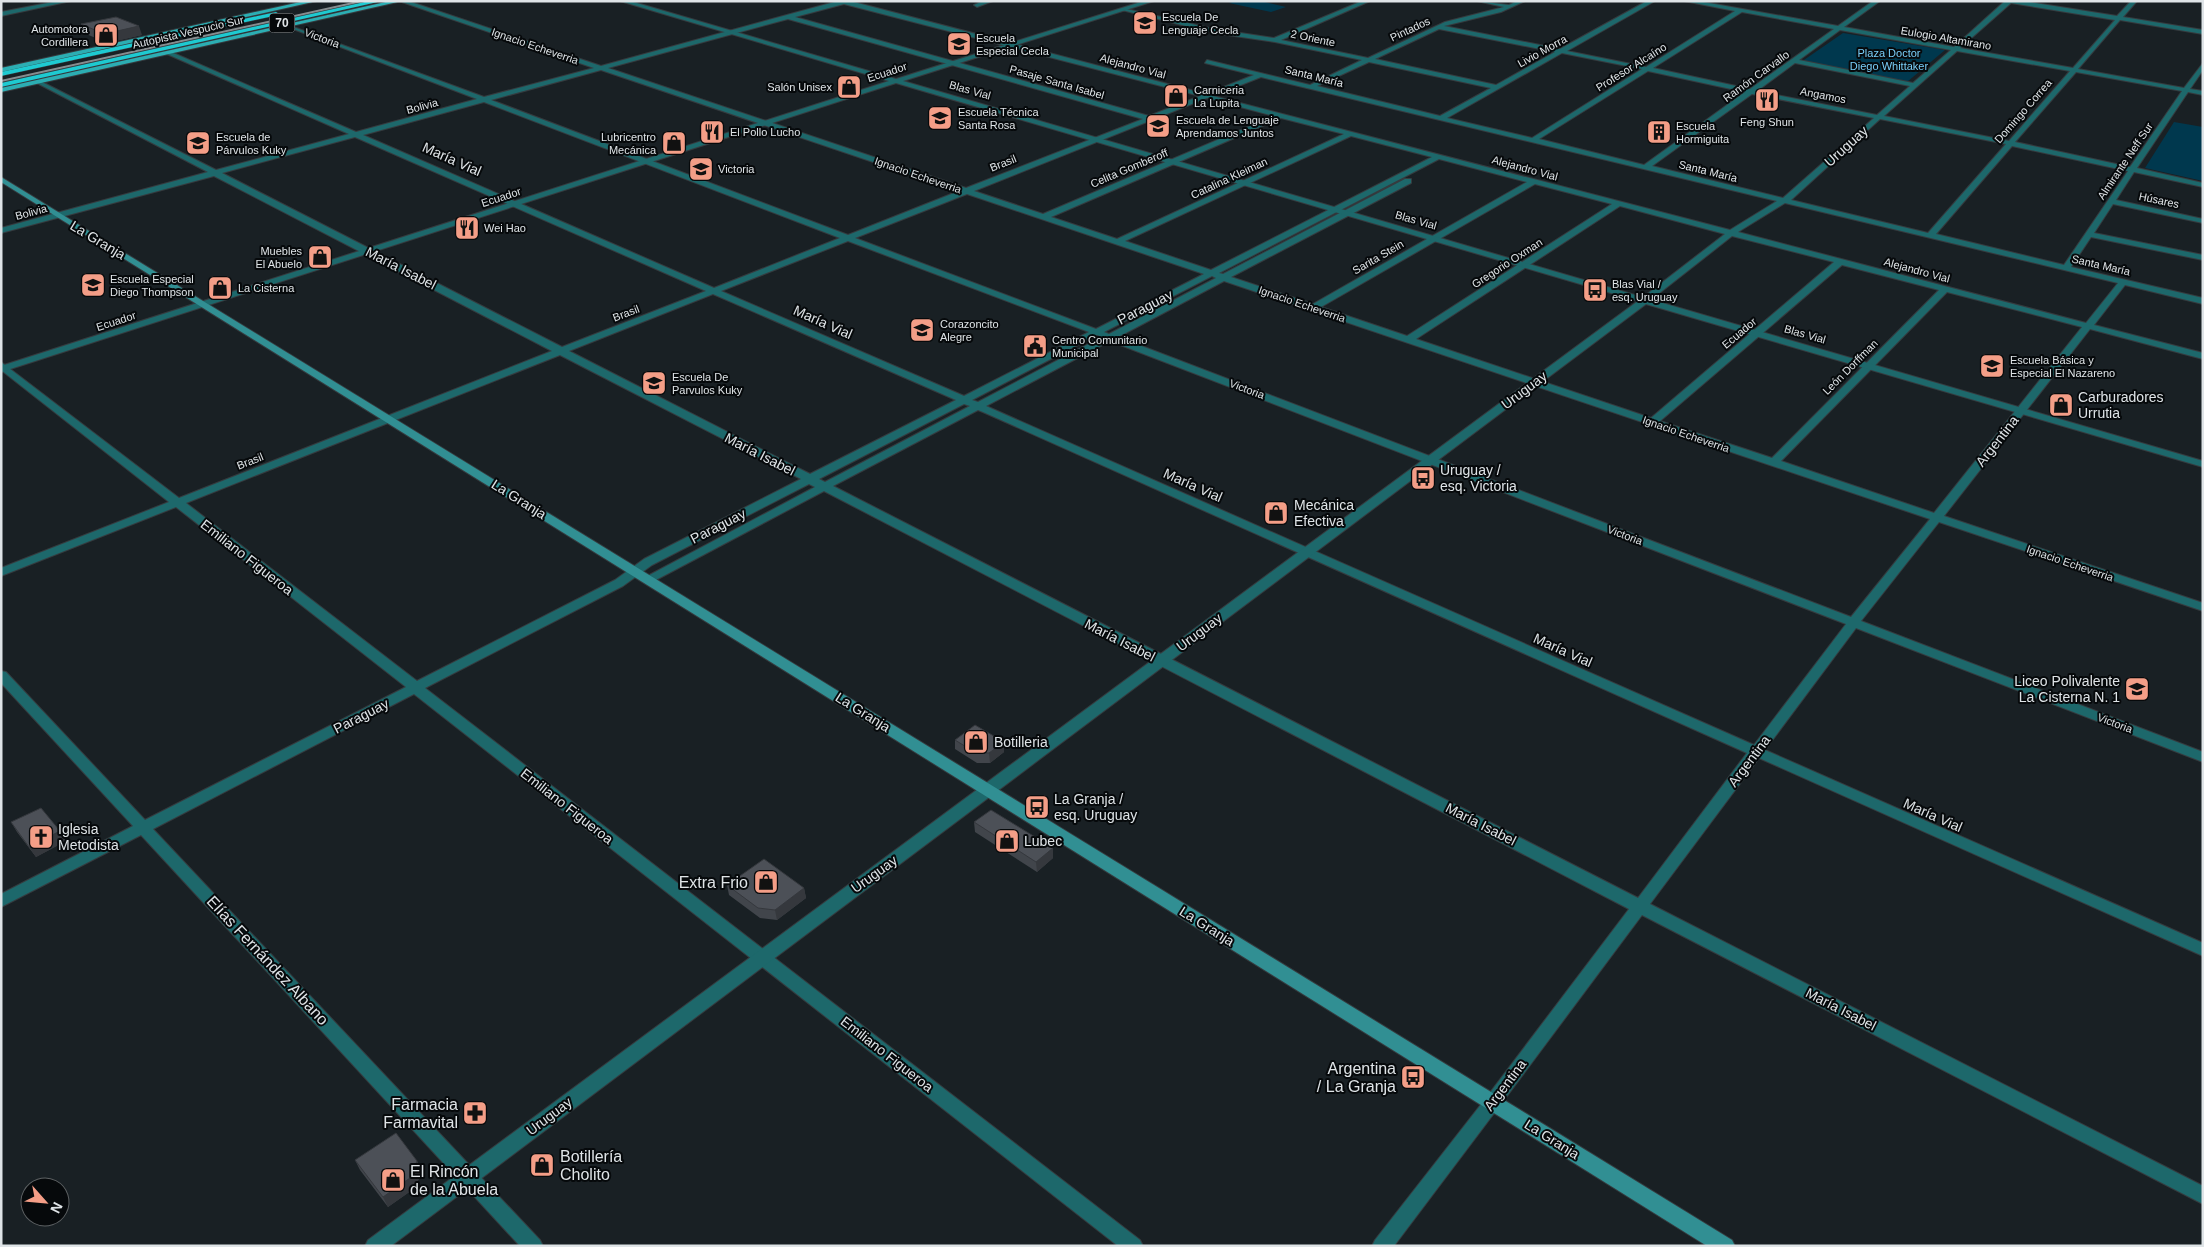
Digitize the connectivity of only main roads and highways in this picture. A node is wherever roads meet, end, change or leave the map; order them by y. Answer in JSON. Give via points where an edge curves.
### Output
{"nodes":[{"id":1,"x":314,"y":1,"type":"edge"},
{"id":2,"x":380,"y":1,"type":"edge"},
{"id":3,"x":400,"y":1,"type":"edge"},
{"id":4,"x":322,"y":3,"type":"dead end"},
{"id":5,"x":1,"y":70,"type":"edge"},
{"id":6,"x":1,"y":74,"type":"edge"},
{"id":7,"x":1,"y":85,"type":"edge"},
{"id":8,"x":1,"y":90,"type":"edge"},
{"id":9,"x":1,"y":179,"type":"edge"},
{"id":10,"x":1725,"y":1246,"type":"edge"}],
"edges":[{"from":1,"to":5,"type":"main road"},
{"from":2,"to":7,"type":"highway","name":"Autopista Vespucio Sur","number":"70"},
{"from":3,"to":8,"type":"main road"},
{"from":4,"to":6,"type":"highway","name":"Autopista Vespucio Sur","number":"70"},
{"from":9,"to":10,"type":"main road","name":"La Granja"}]}
